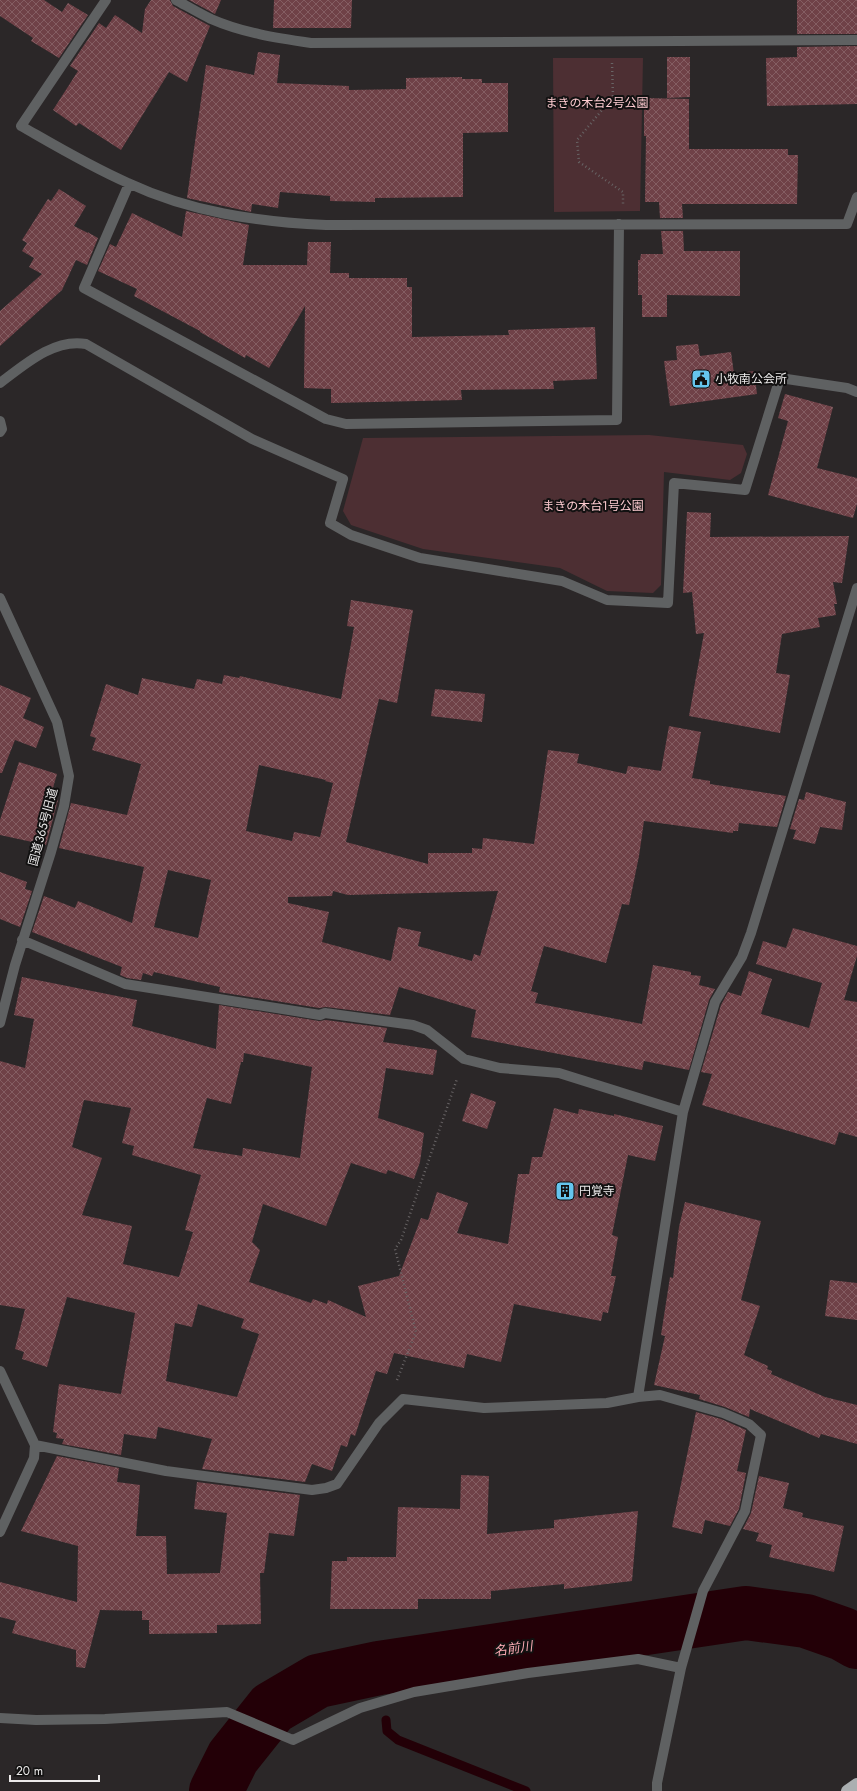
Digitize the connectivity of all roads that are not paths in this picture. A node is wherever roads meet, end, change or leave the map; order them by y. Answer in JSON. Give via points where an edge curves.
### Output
{"nodes":[{"id":1,"x":106,"y":0,"type":"edge"},
{"id":2,"x":176,"y":0,"type":"edge"},
{"id":3,"x":857,"y":40,"type":"edge"},
{"id":4,"x":129,"y":184,"type":"junction"},
{"id":5,"x":857,"y":197,"type":"edge"},
{"id":6,"x":621,"y":224,"type":"junction"},
{"id":7,"x":0,"y":383,"type":"edge"},
{"id":8,"x":857,"y":392,"type":"edge"},
{"id":9,"x":0,"y":421,"type":"edge"},
{"id":10,"x":0,"y":432,"type":"edge"},
{"id":11,"x":857,"y":588,"type":"edge"},
{"id":12,"x":0,"y":598,"type":"edge"},
{"id":13,"x":22,"y":940,"type":"junction"},
{"id":14,"x":0,"y":1022,"type":"edge"},
{"id":15,"x":682,"y":1112,"type":"junction"},
{"id":16,"x":0,"y":1370,"type":"edge"},
{"id":17,"x":638,"y":1397,"type":"junction"},
{"id":18,"x":35,"y":1445,"type":"junction"},
{"id":19,"x":0,"y":1532,"type":"edge"},
{"id":20,"x":681,"y":1668,"type":"junction"},
{"id":21,"x":0,"y":1718,"type":"edge"},
{"id":22,"x":857,"y":1784,"type":"edge"},
{"id":23,"x":657,"y":1791,"type":"edge"},
{"id":24,"x":847,"y":1791,"type":"edge"}],
"edges":[{"from":1,"to":4,"type":"street","via":[[21,126]]},
{"from":2,"to":3,"type":"street","via":[[236,28],[311,43]]},
{"from":4,"to":6,"type":"street","via":[[206,210],[284,223]]},
{"from":4,"to":6,"type":"street","via":[[84,288],[326,419],[346,424],[617,420]]},
{"from":5,"to":6,"type":"street","via":[[847,224]]},
{"from":7,"to":8,"type":"street","via":[[39,354],[75,342],[86,344],[252,439],[343,479],[330,523],[351,535],[420,558],[562,581],[607,600],[668,603],[674,483],[745,490],[780,378],[847,388]]},
{"from":9,"to":10,"type":"street"},
{"from":11,"to":15,"type":"street","via":[[751,933],[742,957],[715,1002]]},
{"from":12,"to":13,"type":"street","name":"国道365号旧道","via":[[57,722],[69,776],[64,806],[51,852]]},
{"from":13,"to":14,"type":"street","name":"国道365号旧道"},
{"from":13,"to":15,"type":"street","via":[[125,984],[320,1015],[325,1013],[413,1025],[427,1030],[464,1060],[500,1068],[559,1073]]},
{"from":15,"to":17,"type":"street"},
{"from":16,"to":18,"type":"street"},
{"from":17,"to":18,"type":"street","via":[[607,1403],[484,1408],[402,1399],[379,1423],[337,1484],[312,1490],[166,1471]]},
{"from":17,"to":20,"type":"street","via":[[660,1395],[723,1413],[749,1424],[761,1435],[745,1511],[703,1591]]},
{"from":18,"to":19,"type":"street","via":[[34,1458]]},
{"from":20,"to":21,"type":"street","via":[[638,1659],[528,1673],[414,1692],[360,1708],[293,1740],[227,1712],[104,1719]]},
{"from":20,"to":23,"type":"street"},
{"from":22,"to":24,"type":"highway"}]}
